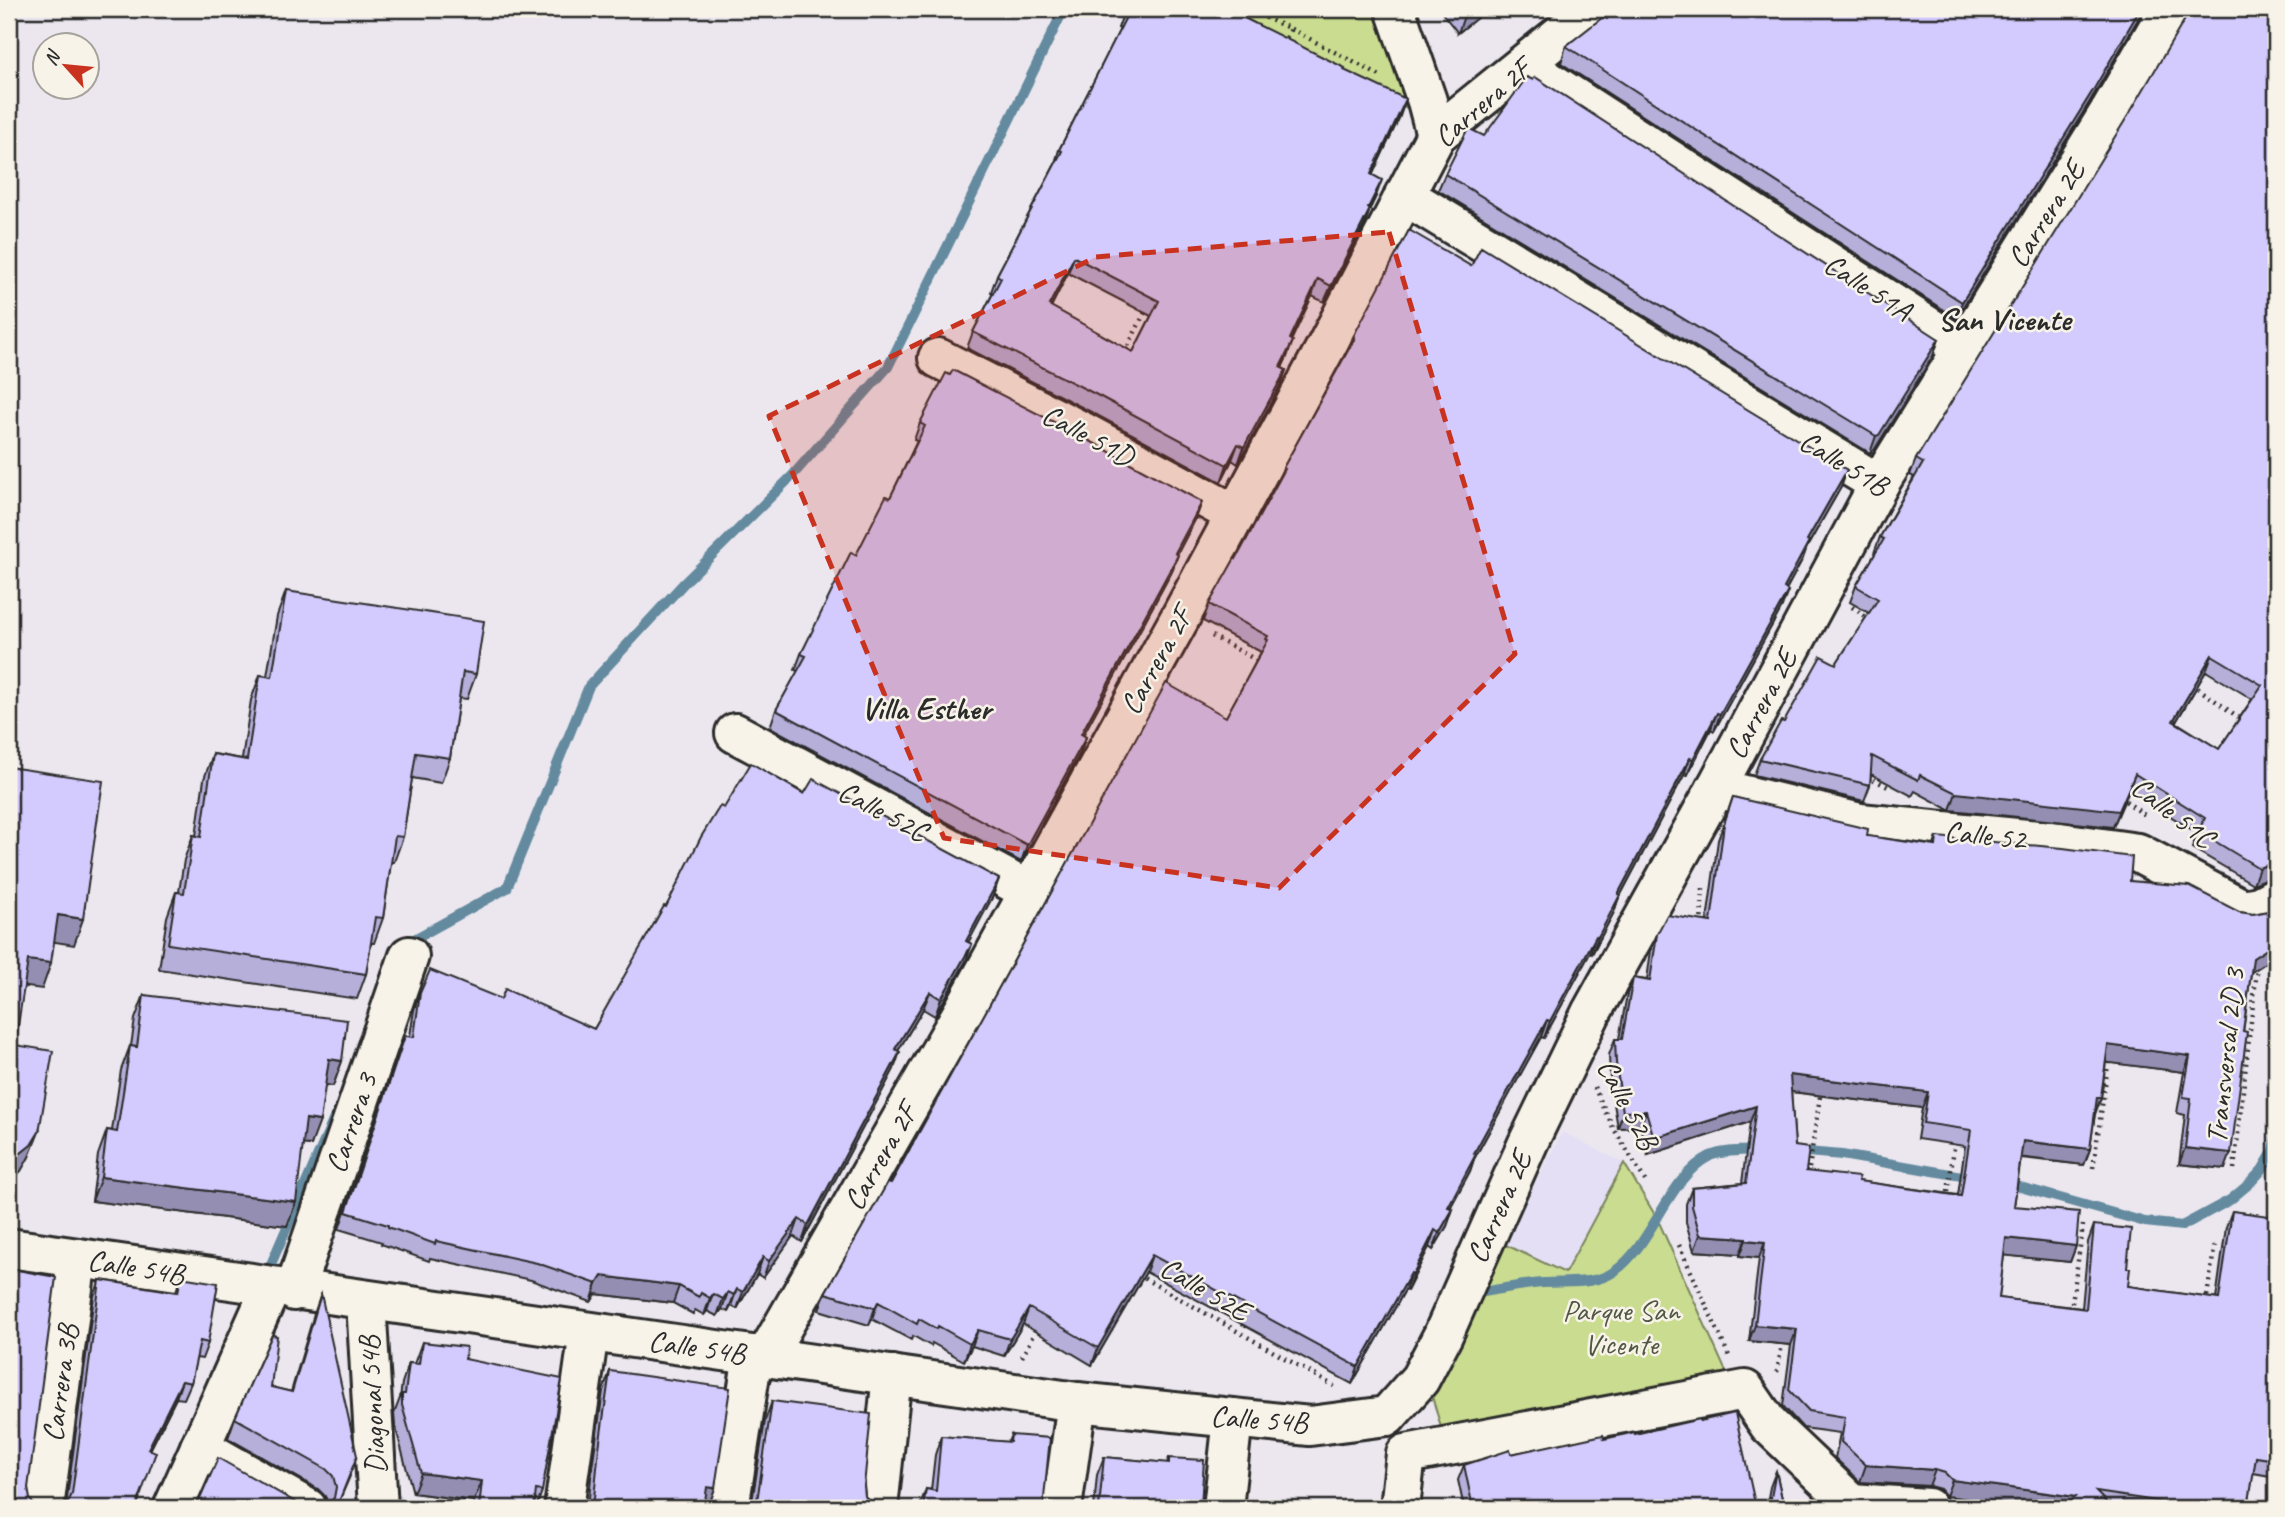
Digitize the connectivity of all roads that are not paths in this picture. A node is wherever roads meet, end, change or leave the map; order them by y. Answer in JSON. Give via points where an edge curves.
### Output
{"nodes":[{"id":1,"x":1395,"y":9,"type":"edge"},
{"id":2,"x":1592,"y":9,"type":"edge"},
{"id":3,"x":2169,"y":9,"type":"edge"},
{"id":4,"x":1524,"y":65,"type":"junction"},
{"id":5,"x":1432,"y":118,"type":"junction"},
{"id":6,"x":1404,"y":195,"type":"junction"},
{"id":7,"x":1963,"y":349,"type":"junction"},
{"id":8,"x":938,"y":358,"type":"dead end"},
{"id":9,"x":1879,"y":484,"type":"junction"},
{"id":10,"x":1236,"y":515,"type":"junction"},
{"id":11,"x":735,"y":733,"type":"dead end"},
{"id":12,"x":1716,"y":789,"type":"junction"},
{"id":13,"x":1029,"y":891,"type":"junction"},
{"id":14,"x":2260,"y":903,"type":"edge"},
{"id":15,"x":409,"y":956,"type":"dead end"},
{"id":16,"x":9,"y":1248,"type":"edge"},
{"id":17,"x":77,"y":1258,"type":"junction"},
{"id":18,"x":282,"y":1289,"type":"junction"},
{"id":19,"x":366,"y":1301,"type":"junction"},
{"id":20,"x":589,"y":1332,"type":"junction"},
{"id":21,"x":760,"y":1356,"type":"junction"},
{"id":22,"x":892,"y":1375,"type":"junction"},
{"id":23,"x":1077,"y":1402,"type":"junction"},
{"id":24,"x":1387,"y":1416,"type":"junction"},
{"id":25,"x":1233,"y":1418,"type":"junction"},
{"id":26,"x":200,"y":1447,"type":"junction"},
{"id":27,"x":1406,"y":1454,"type":"junction"},
{"id":28,"x":1852,"y":1506,"type":"edge"},
{"id":29,"x":44,"y":1508,"type":"edge"},
{"id":30,"x":173,"y":1508,"type":"edge"},
{"id":31,"x":307,"y":1508,"type":"edge"},
{"id":32,"x":377,"y":1508,"type":"edge"},
{"id":33,"x":564,"y":1508,"type":"edge"},
{"id":34,"x":729,"y":1508,"type":"edge"},
{"id":35,"x":878,"y":1508,"type":"edge"},
{"id":36,"x":1062,"y":1508,"type":"edge"},
{"id":37,"x":1223,"y":1508,"type":"edge"},
{"id":38,"x":1399,"y":1508,"type":"edge"},
{"id":39,"x":1422,"y":1508,"type":"edge"},
{"id":40,"x":1928,"y":1508,"type":"edge"}],
"edges":[{"from":1,"to":5,"type":"street"},
{"from":2,"to":4,"type":"street","name":"Carrera 2F"},
{"from":3,"to":7,"type":"street","name":"Carrera 2E"},
{"from":4,"to":5,"type":"street","name":"Carrera 2F"},
{"from":4,"to":7,"type":"street","name":"Calle 51A"},
{"from":5,"to":6,"type":"street","name":"Carrera 2F"},
{"from":6,"to":9,"type":"street","name":"Calle 51B"},
{"from":6,"to":10,"type":"street","name":"Carrera 2F"},
{"from":7,"to":9,"type":"street","name":"Carrera 2E"},
{"from":8,"to":10,"type":"street","name":"Calle 51D"},
{"from":9,"to":12,"type":"street","name":"Carrera 2E"},
{"from":10,"to":13,"type":"street","name":"Carrera 2F"},
{"from":11,"to":13,"type":"street","name":"Calle 52C"},
{"from":12,"to":14,"type":"street","name":"Calle 52","via":[[1860,823],[2060,842],[2144,836]]},
{"from":12,"to":24,"type":"street","name":"Carrera 2E","via":[[1574,1045],[1420,1379]]},
{"from":13,"to":21,"type":"street","name":"Carrera 2F"},
{"from":15,"to":18,"type":"street","name":"Carrera 3"},
{"from":16,"to":17,"type":"street","name":"Calle 54B"},
{"from":17,"to":18,"type":"street","name":"Calle 54B"},
{"from":17,"to":29,"type":"street","name":"Carrera 3B"},
{"from":18,"to":19,"type":"street","name":"Calle 54B"},
{"from":18,"to":26,"type":"street","name":"Carrera 3"},
{"from":19,"to":20,"type":"street","name":"Calle 54B"},
{"from":19,"to":32,"type":"street","name":"Diagonal 54B"},
{"from":20,"to":21,"type":"street","name":"Calle 54B"},
{"from":20,"to":33,"type":"street"},
{"from":21,"to":22,"type":"street","name":"Calle 54B"},
{"from":21,"to":34,"type":"street"},
{"from":22,"to":23,"type":"street","name":"Calle 54B"},
{"from":22,"to":35,"type":"street"},
{"from":23,"to":25,"type":"street","name":"Calle 54B"},
{"from":23,"to":36,"type":"street"},
{"from":24,"to":25,"type":"street","name":"Calle 54B","via":[[1310,1426]]},
{"from":24,"to":27,"type":"street"},
{"from":25,"to":37,"type":"street"},
{"from":26,"to":30,"type":"street","name":"Carrera 3"},
{"from":26,"to":31,"type":"street"},
{"from":27,"to":28,"type":"street","via":[[1745,1390],[1769,1425]]},
{"from":27,"to":38,"type":"street"},
{"from":27,"to":39,"type":"street"},
{"from":28,"to":40,"type":"street"}]}
